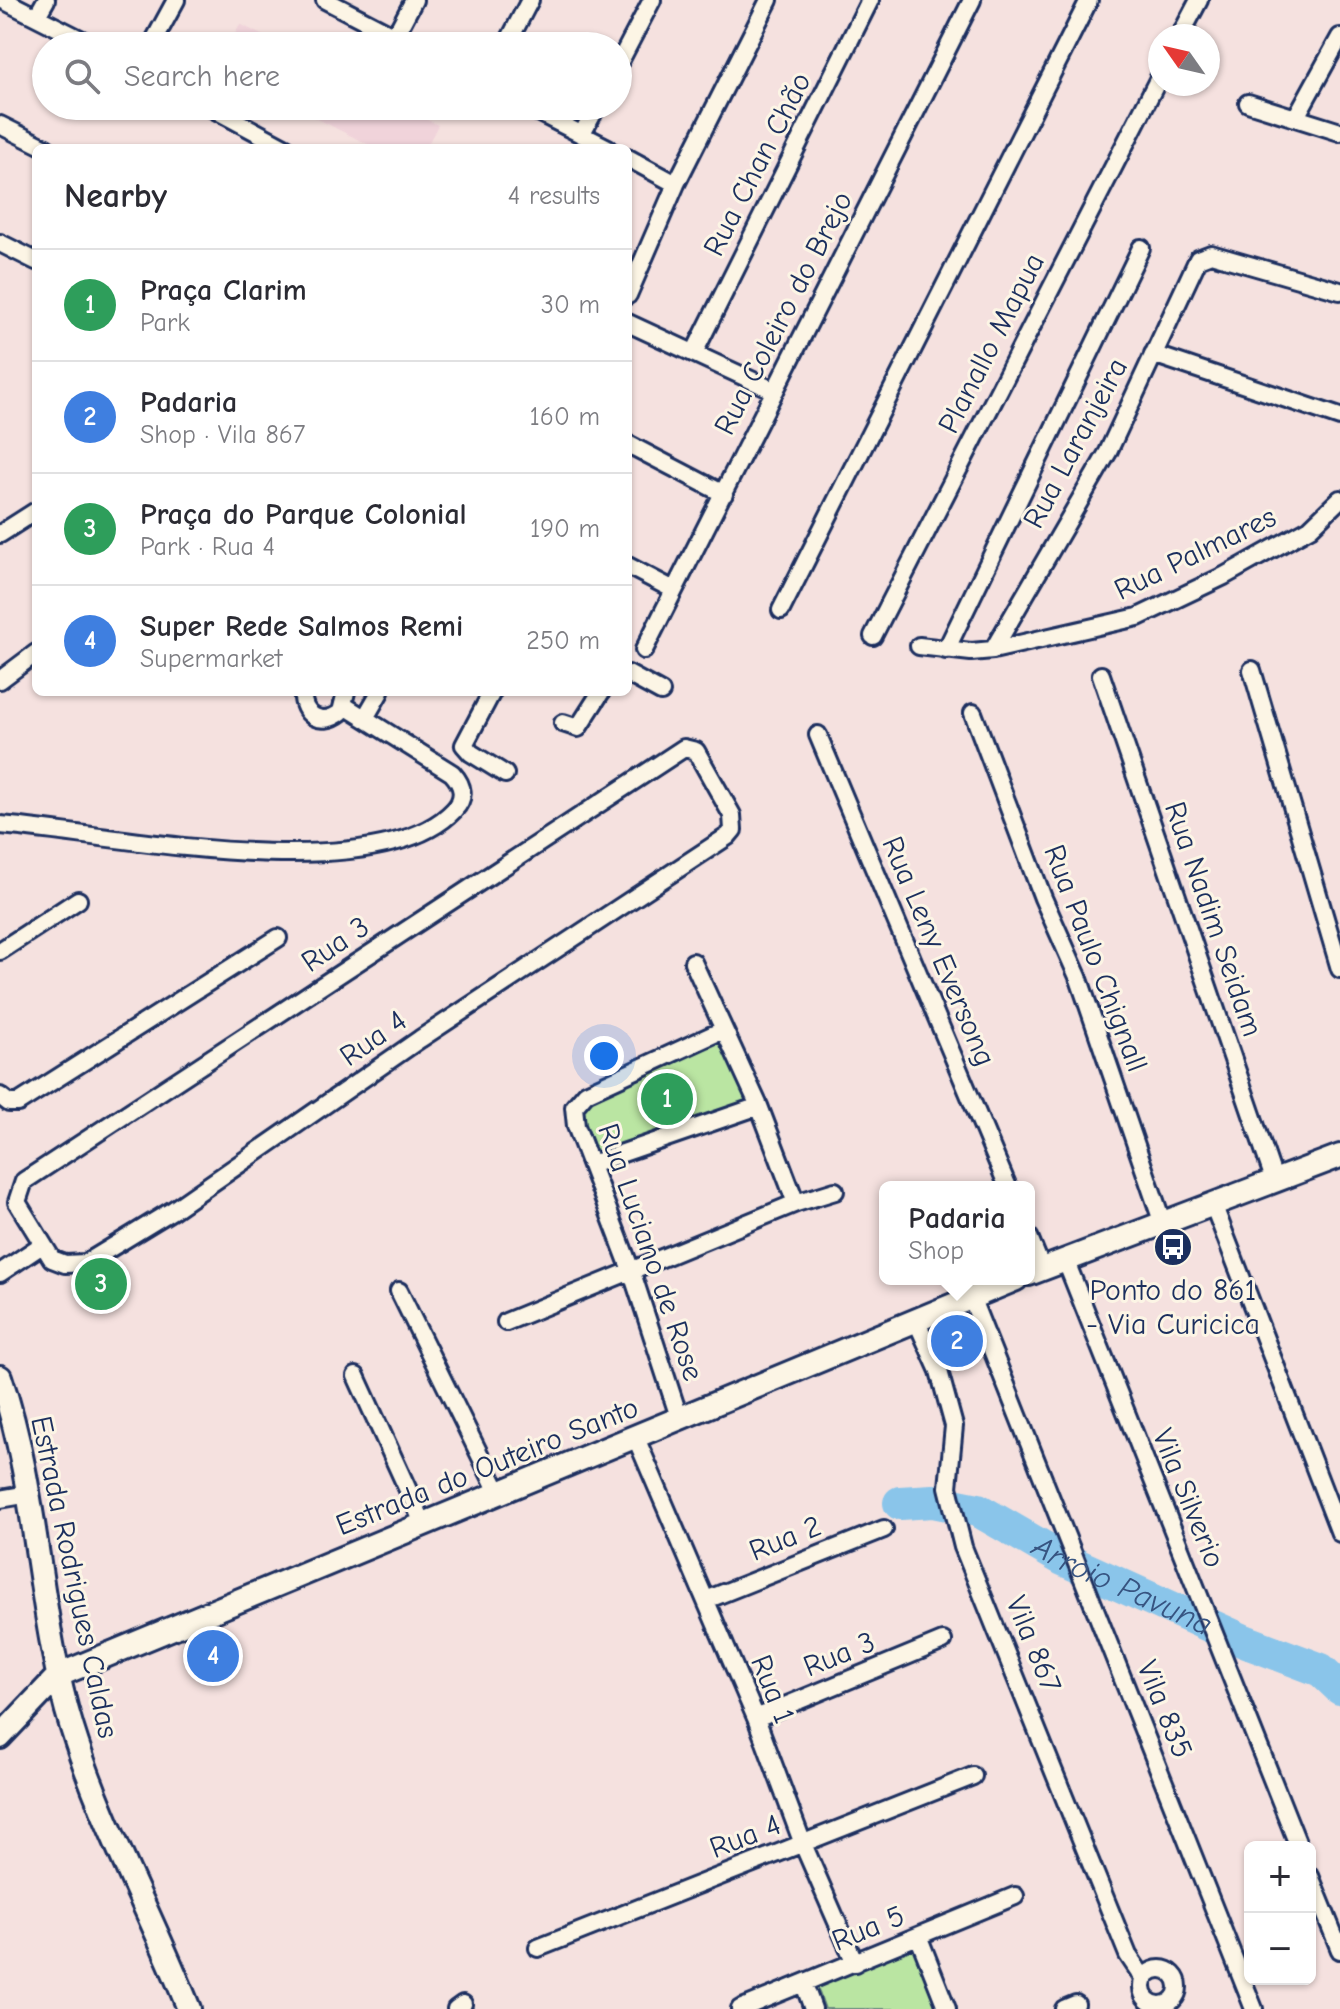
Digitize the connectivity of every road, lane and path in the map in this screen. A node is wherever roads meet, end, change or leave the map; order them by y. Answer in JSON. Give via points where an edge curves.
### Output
{"nodes":[{"id":1,"x":3,"y":0,"type":"edge"},
{"id":2,"x":46,"y":0,"type":"edge"},
{"id":3,"x":176,"y":0,"type":"edge"},
{"id":4,"x":325,"y":0,"type":"edge"},
{"id":5,"x":414,"y":0,"type":"edge"},
{"id":6,"x":530,"y":0,"type":"edge"},
{"id":7,"x":652,"y":0,"type":"edge"},
{"id":8,"x":769,"y":0,"type":"edge"},
{"id":9,"x":870,"y":0,"type":"edge"},
{"id":10,"x":972,"y":0,"type":"edge"},
{"id":11,"x":1089,"y":0,"type":"edge"},
{"id":12,"x":1199,"y":0,"type":"edge"},
{"id":13,"x":37,"y":16,"type":"junction"},
{"id":14,"x":1186,"y":24,"type":"edge"},
{"id":15,"x":67,"y":32,"type":"edge"},
{"id":16,"x":159,"y":32,"type":"edge"},
{"id":17,"x":387,"y":32,"type":"edge"},
{"id":18,"x":397,"y":32,"type":"edge"},
{"id":19,"x":513,"y":32,"type":"edge"},
{"id":20,"x":1340,"y":37,"type":"edge"},
{"id":21,"x":632,"y":38,"type":"edge"},
{"id":22,"x":1150,"y":96,"type":"edge"},
{"id":23,"x":1248,"y":103,"type":"dead end"},
{"id":24,"x":1296,"y":117,"type":"junction"},
{"id":25,"x":234,"y":120,"type":"edge"},
{"id":26,"x":554,"y":120,"type":"edge"},
{"id":27,"x":590,"y":120,"type":"edge"},
{"id":28,"x":0,"y":125,"type":"edge"},
{"id":29,"x":1340,"y":132,"type":"edge"},
{"id":30,"x":582,"y":134,"type":"junction"},
{"id":31,"x":38,"y":144,"type":"edge"},
{"id":32,"x":279,"y":144,"type":"edge"},
{"id":33,"x":601,"y":144,"type":"edge"},
{"id":34,"x":632,"y":160,"type":"edge"},
{"id":35,"x":676,"y":184,"type":"junction"},
{"id":36,"x":0,"y":243,"type":"edge"},
{"id":37,"x":1141,"y":248,"type":"dead end"},
{"id":38,"x":32,"y":259,"type":"edge"},
{"id":39,"x":632,"y":286,"type":"edge"},
{"id":40,"x":1340,"y":291,"type":"edge"},
{"id":41,"x":632,"y":325,"type":"edge"},
{"id":42,"x":694,"y":353,"type":"junction"},
{"id":43,"x":1153,"y":354,"type":"junction"},
{"id":44,"x":775,"y":391,"type":"junction"},
{"id":45,"x":1340,"y":417,"type":"edge"},
{"id":46,"x":632,"y":446,"type":"edge"},
{"id":47,"x":724,"y":494,"type":"junction"},
{"id":48,"x":1340,"y":499,"type":"edge"},
{"id":49,"x":32,"y":514,"type":"edge"},
{"id":50,"x":0,"y":534,"type":"edge"},
{"id":51,"x":632,"y":568,"type":"edge"},
{"id":52,"x":674,"y":590,"type":"junction"},
{"id":53,"x":781,"y":610,"type":"dead end"},
{"id":54,"x":873,"y":636,"type":"dead end"},
{"id":55,"x":919,"y":646,"type":"dead end"},
{"id":56,"x":644,"y":650,"type":"dead end"},
{"id":57,"x":946,"y":650,"type":"junction"},
{"id":58,"x":993,"y":650,"type":"junction"},
{"id":59,"x":32,"y":656,"type":"edge"},
{"id":60,"x":1252,"y":670,"type":"dead end"},
{"id":61,"x":1101,"y":675,"type":"dead end"},
{"id":62,"x":632,"y":676,"type":"edge"},
{"id":63,"x":0,"y":680,"type":"edge"},
{"id":64,"x":661,"y":692,"type":"dead end"},
{"id":65,"x":304,"y":696,"type":"edge"},
{"id":66,"x":378,"y":696,"type":"edge"},
{"id":67,"x":490,"y":696,"type":"edge"},
{"id":68,"x":598,"y":696,"type":"edge"},
{"id":69,"x":346,"y":699,"type":"edge"},
{"id":70,"x":973,"y":713,"type":"dead end"},
{"id":71,"x":365,"y":718,"type":"junction"},
{"id":72,"x":563,"y":723,"type":"dead end"},
{"id":73,"x":818,"y":735,"type":"dead end"},
{"id":74,"x":696,"y":751,"type":"joint"},
{"id":75,"x":505,"y":774,"type":"dead end"},
{"id":76,"x":0,"y":825,"type":"edge"},
{"id":77,"x":78,"y":900,"type":"dead end"},
{"id":78,"x":278,"y":938,"type":"dead end"},
{"id":79,"x":0,"y":951,"type":"edge"},
{"id":80,"x":693,"y":962,"type":"dead end"},
{"id":81,"x":1340,"y":969,"type":"edge"},
{"id":82,"x":723,"y":1030,"type":"junction"},
{"id":83,"x":0,"y":1096,"type":"edge"},
{"id":84,"x":759,"y":1106,"type":"junction"},
{"id":85,"x":1340,"y":1156,"type":"edge"},
{"id":86,"x":591,"y":1164,"type":"junction"},
{"id":87,"x":1005,"y":1181,"type":"edge"},
{"id":88,"x":1275,"y":1182,"type":"junction"},
{"id":89,"x":835,"y":1191,"type":"dead end"},
{"id":90,"x":796,"y":1203,"type":"junction"},
{"id":91,"x":1213,"y":1204,"type":"junction"},
{"id":92,"x":1163,"y":1224,"type":"junction"},
{"id":93,"x":47,"y":1252,"type":"junction"},
{"id":94,"x":1065,"y":1259,"type":"junction"},
{"id":95,"x":1036,"y":1271,"type":"edge"},
{"id":96,"x":0,"y":1273,"type":"edge"},
{"id":97,"x":632,"y":1273,"type":"junction"},
{"id":98,"x":1001,"y":1285,"type":"edge"},
{"id":99,"x":399,"y":1291,"type":"dead end"},
{"id":100,"x":971,"y":1297,"type":"junction"},
{"id":101,"x":916,"y":1320,"type":"junction"},
{"id":102,"x":506,"y":1322,"type":"dead end"},
{"id":103,"x":356,"y":1376,"type":"dead end"},
{"id":104,"x":0,"y":1377,"type":"edge"},
{"id":105,"x":680,"y":1420,"type":"junction"},
{"id":106,"x":636,"y":1438,"type":"junction"},
{"id":107,"x":498,"y":1492,"type":"junction"},
{"id":108,"x":29,"y":1494,"type":"junction"},
{"id":109,"x":0,"y":1499,"type":"edge"},
{"id":110,"x":423,"y":1523,"type":"junction"},
{"id":111,"x":884,"y":1529,"type":"dead end"},
{"id":112,"x":1340,"y":1533,"type":"edge"},
{"id":113,"x":706,"y":1600,"type":"junction"},
{"id":114,"x":943,"y":1641,"type":"dead end"},
{"id":115,"x":59,"y":1675,"type":"junction"},
{"id":116,"x":756,"y":1718,"type":"junction"},
{"id":117,"x":0,"y":1737,"type":"edge"},
{"id":118,"x":973,"y":1776,"type":"dead end"},
{"id":119,"x":1297,"y":1841,"type":"edge"},
{"id":120,"x":803,"y":1844,"type":"junction"},
{"id":121,"x":1316,"y":1891,"type":"edge"},
{"id":122,"x":1015,"y":1896,"type":"dead end"},
{"id":123,"x":919,"y":1938,"type":"junction"},
{"id":124,"x":538,"y":1948,"type":"dead end"},
{"id":125,"x":1340,"y":1950,"type":"edge"},
{"id":126,"x":855,"y":1963,"type":"junction"},
{"id":127,"x":1144,"y":1979,"type":"dead end"},
{"id":128,"x":804,"y":1984,"type":"junction"},
{"id":129,"x":189,"y":2009,"type":"edge"},
{"id":130,"x":740,"y":2009,"type":"edge"},
{"id":131,"x":813,"y":2009,"type":"edge"},
{"id":132,"x":947,"y":2009,"type":"edge"},
{"id":133,"x":1254,"y":2009,"type":"edge"}],
"edges":[{"from":1,"to":13,"type":"street"},
{"from":2,"to":13,"type":"street"},
{"from":3,"to":16,"type":"street"},
{"from":4,"to":17,"type":"street"},
{"from":5,"to":18,"type":"street"},
{"from":6,"to":19,"type":"street"},
{"from":7,"to":21,"type":"street"},
{"from":8,"to":35,"type":"street"},
{"from":9,"to":42,"type":"street","name":"Rua Chan Chão"},
{"from":10,"to":44,"type":"street","name":"Rua Coleiro do Brejo"},
{"from":11,"to":53,"type":"street"},
{"from":12,"to":14,"type":"street"},
{"from":13,"to":15,"type":"street"},
{"from":20,"to":24,"type":"street"},
{"from":22,"to":54,"type":"street","name":"Planallo Mapua"},
{"from":23,"to":24,"type":"street"},
{"from":24,"to":29,"type":"street"},
{"from":25,"to":32,"type":"street"},
{"from":26,"to":30,"type":"street"},
{"from":27,"to":30,"type":"street"},
{"from":28,"to":31,"type":"street"},
{"from":30,"to":33,"type":"street"},
{"from":34,"to":35,"type":"street"},
{"from":35,"to":39,"type":"street"},
{"from":36,"to":38,"type":"street"},
{"from":37,"to":57,"type":"street"},
{"from":40,"to":43,"type":"street","name":"Rua Laranjeira","via":[[1211,254],[1198,259]]},
{"from":41,"to":42,"type":"street"},
{"from":42,"to":44,"type":"street"},
{"from":43,"to":45,"type":"street"},
{"from":43,"to":58,"type":"street","name":"Rua Laranjeira","via":[[1108,452]]},
{"from":44,"to":47,"type":"street","name":"Rua Coleiro do Brejo"},
{"from":46,"to":47,"type":"street"},
{"from":47,"to":52,"type":"street","name":"Rua Coleiro do Brejo"},
{"from":48,"to":58,"type":"street","name":"Rua Palmares","via":[[1310,528],[1138,617]]},
{"from":49,"to":50,"type":"street"},
{"from":51,"to":52,"type":"street"},
{"from":52,"to":56,"type":"street","name":"Rua Coleiro do Brejo"},
{"from":55,"to":57,"type":"street","name":"Rua Palmares"},
{"from":57,"to":58,"type":"street","name":"Rua Palmares"},
{"from":59,"to":63,"type":"street"},
{"from":60,"to":81,"type":"street"},
{"from":61,"to":88,"type":"street","name":"Rua Nadim Seidam"},
{"from":62,"to":64,"type":"street"},
{"from":65,"to":69,"type":"street","via":[[306,711],[320,719],[335,717]]},
{"from":66,"to":71,"type":"street"},
{"from":67,"to":75,"type":"street","via":[[464,745]]},
{"from":68,"to":72,"type":"street","via":[[578,728]]},
{"from":69,"to":71,"type":"street"},
{"from":70,"to":92,"type":"street","name":"Rua Paulo Chignall","via":[[1079,979]]},
{"from":71,"to":76,"type":"street","via":[[460,782],[458,805],[420,834],[360,848],[287,852],[173,846]]},
{"from":73,"to":87,"type":"street","name":"Rua Leny Eversong"},
{"from":74,"to":93,"type":"street","name":"Rua 3","via":[[677,751],[24,1181],[17,1202]]},
{"from":74,"to":93,"type":"street","name":"Rua 4","via":[[734,822],[721,841],[173,1210],[86,1263],[65,1264]]},
{"from":77,"to":79,"type":"street"},
{"from":78,"to":83,"type":"street","via":[[18,1103]]},
{"from":80,"to":82,"type":"street"},
{"from":82,"to":84,"type":"street"},
{"from":82,"to":86,"type":"street","name":"Rua Luciano de Rose","via":[[577,1101],[573,1114]]},
{"from":84,"to":86,"type":"street"},
{"from":84,"to":90,"type":"street"},
{"from":85,"to":88,"type":"street"},
{"from":86,"to":97,"type":"street","name":"Rua Luciano de Rose"},
{"from":88,"to":91,"type":"street"},
{"from":89,"to":90,"type":"street"},
{"from":90,"to":97,"type":"street"},
{"from":91,"to":92,"type":"street"},
{"from":91,"to":112,"type":"street"},
{"from":92,"to":94,"type":"street"},
{"from":93,"to":96,"type":"street"},
{"from":94,"to":95,"type":"street"},
{"from":94,"to":119,"type":"street","name":"Vila Silverio"},
{"from":97,"to":102,"type":"street"},
{"from":97,"to":105,"type":"street","name":"Rua Luciano de Rose"},
{"from":98,"to":100,"type":"street","name":"Estrada do Outeiro Santo"},
{"from":99,"to":107,"type":"street"},
{"from":100,"to":101,"type":"street","name":"Estrada do Outeiro Santo"},
{"from":100,"to":133,"type":"street","name":"Vila 835"},
{"from":101,"to":105,"type":"street","name":"Estrada do Outeiro Santo"},
{"from":101,"to":127,"type":"street","name":"Vila 867","via":[[939,1371],[954,1426],[948,1487],[954,1519],[1128,1955]]},
{"from":103,"to":110,"type":"street"},
{"from":104,"to":108,"type":"street","name":"Estrada Rodrigues Caldas"},
{"from":105,"to":106,"type":"street","name":"Estrada do Outeiro Santo"},
{"from":106,"to":107,"type":"street","name":"Estrada do Outeiro Santo"},
{"from":106,"to":113,"type":"street","name":"Rua 1"},
{"from":107,"to":110,"type":"street","name":"Estrada do Outeiro Santo"},
{"from":108,"to":109,"type":"street"},
{"from":108,"to":115,"type":"street","name":"Estrada Rodrigues Caldas"},
{"from":110,"to":115,"type":"street","name":"Estrada do Outeiro Santo"},
{"from":111,"to":113,"type":"street","name":"Rua 2"},
{"from":113,"to":116,"type":"street","name":"Rua 1"},
{"from":114,"to":116,"type":"street","name":"Rua 3"},
{"from":115,"to":117,"type":"street","name":"Estrada do Outeiro Santo"},
{"from":115,"to":129,"type":"street","name":"Estrada Rodrigues Caldas","via":[[86,1769]]},
{"from":116,"to":120,"type":"street","name":"Rua 1"},
{"from":118,"to":120,"type":"street","name":"Rua 4"},
{"from":120,"to":124,"type":"street","name":"Rua 4"},
{"from":120,"to":126,"type":"street","name":"Rua 1"},
{"from":121,"to":125,"type":"street"},
{"from":122,"to":123,"type":"street","name":"Rua 5"},
{"from":123,"to":126,"type":"street","name":"Rua 5"},
{"from":123,"to":132,"type":"street"},
{"from":126,"to":128,"type":"street","name":"Rua 5"},
{"from":128,"to":130,"type":"street","name":"Rua 5"},
{"from":128,"to":131,"type":"street"}]}
